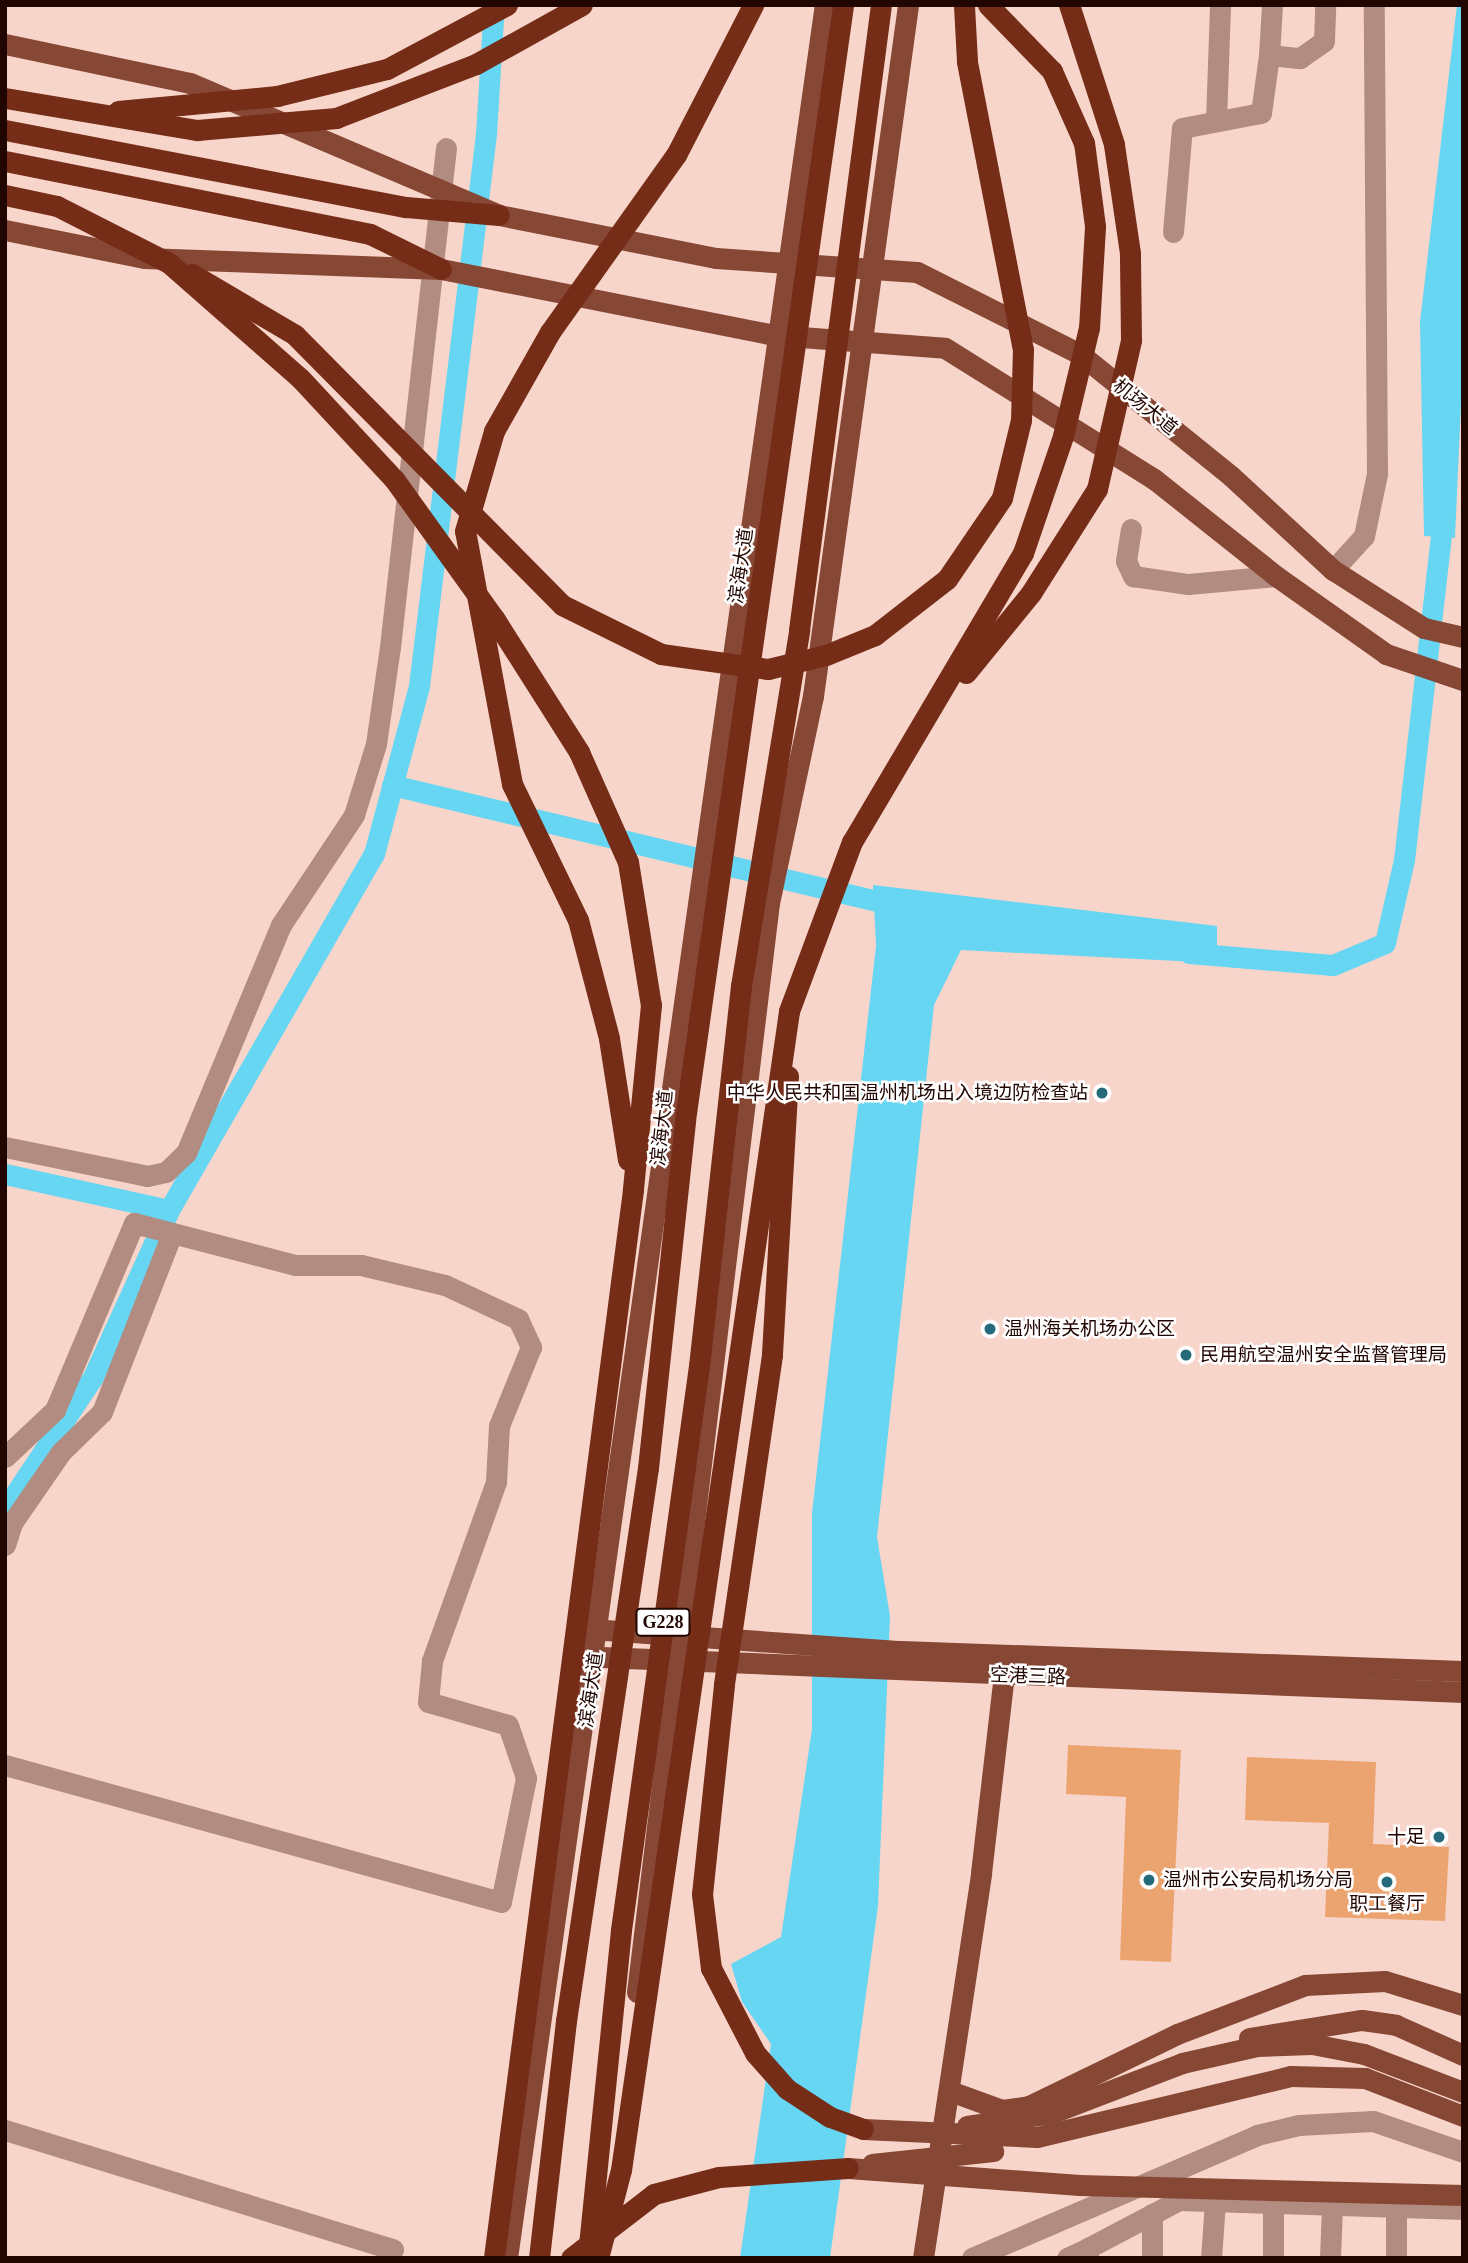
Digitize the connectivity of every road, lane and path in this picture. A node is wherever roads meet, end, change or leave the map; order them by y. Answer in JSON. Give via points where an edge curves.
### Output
{"nodes":[{"id":1,"x":507,"y":5,"type":"edge"},
{"id":2,"x":582,"y":5,"type":"edge"},
{"id":3,"x":754,"y":5,"type":"edge"},
{"id":4,"x":825,"y":5,"type":"edge"},
{"id":5,"x":843,"y":5,"type":"edge"},
{"id":6,"x":881,"y":5,"type":"edge"},
{"id":7,"x":908,"y":5,"type":"edge"},
{"id":8,"x":964,"y":5,"type":"edge"},
{"id":9,"x":988,"y":5,"type":"edge"},
{"id":10,"x":1069,"y":5,"type":"edge"},
{"id":11,"x":1220,"y":5,"type":"edge"},
{"id":12,"x":1272,"y":5,"type":"edge"},
{"id":13,"x":1325,"y":5,"type":"edge"},
{"id":14,"x":1374,"y":5,"type":"edge"},
{"id":15,"x":5,"y":44,"type":"edge"},
{"id":16,"x":1269,"y":55,"type":"junction"},
{"id":17,"x":5,"y":97,"type":"edge"},
{"id":18,"x":81,"y":114,"type":"junction"},
{"id":19,"x":1216,"y":121,"type":"junction"},
{"id":20,"x":5,"y":130,"type":"edge"},
{"id":21,"x":446,"y":148,"type":"dead end"},
{"id":22,"x":5,"y":161,"type":"edge"},
{"id":23,"x":5,"y":195,"type":"edge"},
{"id":24,"x":463,"y":206,"type":"junction"},
{"id":25,"x":493,"y":214,"type":"joint"},
{"id":26,"x":5,"y":230,"type":"edge"},
{"id":27,"x":1173,"y":232,"type":"dead end"},
{"id":28,"x":169,"y":263,"type":"junction"},
{"id":29,"x":787,"y":266,"type":"junction"},
{"id":30,"x":872,"y":270,"type":"junction"},
{"id":31,"x":448,"y":271,"type":"junction"},
{"id":32,"x":774,"y":335,"type":"junction"},
{"id":33,"x":862,"y":341,"type":"junction"},
{"id":34,"x":1131,"y":529,"type":"dead end"},
{"id":35,"x":1333,"y":570,"type":"junction"},
{"id":36,"x":1276,"y":576,"type":"junction"},
{"id":37,"x":1463,"y":636,"type":"edge"},
{"id":38,"x":1463,"y":680,"type":"edge"},
{"id":39,"x":925,"y":724,"type":"junction"},
{"id":40,"x":789,"y":1012,"type":"junction"},
{"id":41,"x":5,"y":1147,"type":"edge"},
{"id":42,"x":633,"y":1190,"type":"junction"},
{"id":43,"x":165,"y":1231,"type":"junction"},
{"id":44,"x":5,"y":1457,"type":"edge"},
{"id":45,"x":5,"y":1545,"type":"edge"},
{"id":46,"x":597,"y":1629,"type":"junction"},
{"id":47,"x":682,"y":1636,"type":"junction"},
{"id":48,"x":787,"y":1654,"type":"junction"},
{"id":49,"x":593,"y":1657,"type":"junction"},
{"id":50,"x":679,"y":1661,"type":"junction"},
{"id":51,"x":1004,"y":1665,"type":"junction"},
{"id":52,"x":1463,"y":1671,"type":"edge"},
{"id":53,"x":1463,"y":1692,"type":"edge"},
{"id":54,"x":5,"y":1765,"type":"edge"},
{"id":55,"x":1463,"y":2005,"type":"edge"},
{"id":56,"x":1463,"y":2055,"type":"edge"},
{"id":57,"x":1247,"y":2083,"type":"junction"},
{"id":58,"x":950,"y":2091,"type":"junction"},
{"id":59,"x":1463,"y":2092,"type":"edge"},
{"id":60,"x":1463,"y":2116,"type":"edge"},
{"id":61,"x":863,"y":2129,"type":"joint"},
{"id":62,"x":5,"y":2130,"type":"edge"},
{"id":63,"x":920,"y":2131,"type":"junction"},
{"id":64,"x":942,"y":2143,"type":"junction"},
{"id":65,"x":1463,"y":2152,"type":"edge"},
{"id":66,"x":848,"y":2168,"type":"junction"},
{"id":67,"x":1463,"y":2195,"type":"edge"},
{"id":68,"x":1214,"y":2202,"type":"junction"},
{"id":69,"x":1273,"y":2204,"type":"junction"},
{"id":70,"x":1332,"y":2207,"type":"junction"},
{"id":71,"x":1396,"y":2209,"type":"junction"},
{"id":72,"x":1463,"y":2209,"type":"edge"},
{"id":73,"x":1152,"y":2214,"type":"junction"},
{"id":74,"x":393,"y":2249,"type":"dead end"},
{"id":75,"x":1088,"y":2253,"type":"edge"},
{"id":76,"x":494,"y":2258,"type":"edge"},
{"id":77,"x":507,"y":2258,"type":"edge"},
{"id":78,"x":539,"y":2258,"type":"edge"},
{"id":79,"x":571,"y":2258,"type":"edge"},
{"id":80,"x":588,"y":2258,"type":"edge"},
{"id":81,"x":601,"y":2258,"type":"edge"},
{"id":82,"x":923,"y":2258,"type":"edge"},
{"id":83,"x":972,"y":2258,"type":"edge"},
{"id":84,"x":1067,"y":2258,"type":"edge"},
{"id":85,"x":1152,"y":2258,"type":"edge"},
{"id":86,"x":1211,"y":2258,"type":"edge"},
{"id":87,"x":1273,"y":2258,"type":"edge"},
{"id":88,"x":1330,"y":2258,"type":"edge"},
{"id":89,"x":1396,"y":2258,"type":"edge"}],
"edges":[{"from":1,"to":18,"type":"highway","via":[[442,46],[337,83],[276,96]]},
{"from":2,"to":18,"type":"highway","via":[[476,64],[336,118],[197,130]]},
{"from":3,"to":42,"type":"highway","via":[[676,155],[550,332],[494,431],[465,531],[512,784],[578,920],[609,1038]]},
{"from":4,"to":29,"type":"main road"},
{"from":5,"to":78,"type":"highway","name":"滨海大道","number":"G228","via":[[685,1120],[658,1390],[566,2021]]},
{"from":6,"to":80,"type":"highway","number":"G228","via":[[799,630],[741,986],[699,1366],[621,1930]]},
{"from":7,"to":30,"type":"main road"},
{"from":8,"to":28,"type":"highway","via":[[967,61],[1023,350],[1021,420],[1002,498],[947,579],[875,635],[826,655],[768,669],[661,654],[562,605],[295,335],[230,292]]},
{"from":9,"to":39,"type":"highway","via":[[1052,71],[1084,143],[1095,226],[1089,328],[1063,436],[1023,553]]},
{"from":10,"to":39,"type":"highway","via":[[1114,144],[1130,253],[1130,340],[1097,489],[1031,593]]},
{"from":11,"to":19,"type":"street"},
{"from":12,"to":16,"type":"street"},
{"from":13,"to":16,"type":"street","via":[[1319,49],[1300,58]]},
{"from":14,"to":35,"type":"street","via":[[1377,474],[1364,536]]},
{"from":15,"to":24,"type":"main road","via":[[190,83]]},
{"from":16,"to":19,"type":"street","via":[[1261,113]]},
{"from":17,"to":18,"type":"highway"},
{"from":19,"to":27,"type":"street","via":[[1189,124],[1179,134]]},
{"from":20,"to":24,"type":"highway","via":[[335,195]]},
{"from":21,"to":41,"type":"street","via":[[390,647],[376,744],[354,815],[281,925],[186,1153],[166,1172],[147,1175]]},
{"from":22,"to":31,"type":"highway","via":[[370,234]]},
{"from":23,"to":28,"type":"highway","via":[[57,206]]},
{"from":24,"to":25,"type":"highway"},
{"from":25,"to":29,"type":"main road","name":"机场大道"},
{"from":26,"to":31,"type":"main road","via":[[144,258]]},
{"from":28,"to":42,"type":"highway","via":[[300,378],[394,479],[579,752],[628,862],[651,1005]]},
{"from":29,"to":30,"type":"main road","name":"机场大道"},
{"from":29,"to":32,"type":"main road"},
{"from":30,"to":33,"type":"main road"},
{"from":30,"to":35,"type":"main road","name":"机场大道","via":[[917,272],[1080,354],[1231,476]]},
{"from":31,"to":32,"type":"main road"},
{"from":32,"to":33,"type":"main road"},
{"from":32,"to":46,"type":"main road"},
{"from":33,"to":36,"type":"main road","via":[[945,348],[1154,478]]},
{"from":33,"to":47,"type":"main road","via":[[813,696],[769,903]]},
{"from":34,"to":36,"type":"street","via":[[1126,561],[1132,576],[1188,584]]},
{"from":35,"to":37,"type":"main road","name":"机场大道","via":[[1424,628]]},
{"from":36,"to":38,"type":"main road","via":[[1387,654]]},
{"from":39,"to":40,"type":"highway","via":[[852,842]]},
{"from":40,"to":61,"type":"highway","via":[[772,1355],[724,1685],[702,1894],[710,1968],[755,2053],[787,2089],[830,2118]]},
{"from":40,"to":81,"type":"highway","via":[[621,2170]]},
{"from":42,"to":76,"type":"highway"},
{"from":43,"to":44,"type":"street","via":[[134,1223],[55,1410]]},
{"from":43,"to":45,"type":"street","via":[[102,1412],[61,1452],[12,1523]]},
{"from":43,"to":54,"type":"street","via":[[295,1265],[360,1265],[445,1285],[518,1319],[531,1347],[499,1426],[496,1482],[432,1661],[428,1702],[508,1725],[526,1778],[502,1902]]},
{"from":46,"to":47,"type":"main road","name":"空港三路"},
{"from":46,"to":49,"type":"main road"},
{"from":47,"to":48,"type":"main road","name":"空港三路"},
{"from":47,"to":50,"type":"main road"},
{"from":48,"to":50,"type":"main road","name":"空港三路"},
{"from":48,"to":51,"type":"main road","name":"空港三路"},
{"from":49,"to":50,"type":"main road","name":"空港三路"},
{"from":49,"to":77,"type":"main road"},
{"from":50,"to":81,"type":"main road"},
{"from":51,"to":52,"type":"main road","name":"空港三路"},
{"from":51,"to":53,"type":"main road","name":"空港三路"},
{"from":51,"to":58,"type":"main road"},
{"from":55,"to":58,"type":"main road","via":[[1385,1981],[1305,1985],[1029,2106],[1002,2110]]},
{"from":56,"to":64,"type":"main road","via":[[1396,2025],[1321,2023],[1256,2035],[1062,2130],[990,2144]]},
{"from":57,"to":60,"type":"main road","via":[[1291,2076],[1365,2078]]},
{"from":57,"to":63,"type":"main road","via":[[1037,2137]]},
{"from":57,"to":66,"type":"main road","via":[[1062,2144]]},
{"from":58,"to":64,"type":"main road"},
{"from":59,"to":63,"type":"main road","via":[[1364,2054],[1312,2044],[1257,2046],[1182,2063],[1052,2113]]},
{"from":61,"to":63,"type":"main road"},
{"from":62,"to":74,"type":"street"},
{"from":64,"to":82,"type":"main road"},
{"from":65,"to":83,"type":"street","via":[[1373,2121],[1299,2125],[1257,2135]]},
{"from":66,"to":67,"type":"main road","via":[[1079,2185]]},
{"from":66,"to":79,"type":"highway","via":[[719,2177],[654,2194]]},
{"from":68,"to":69,"type":"street"},
{"from":68,"to":73,"type":"street","via":[[1180,2200]]},
{"from":68,"to":86,"type":"street"},
{"from":69,"to":70,"type":"street"},
{"from":69,"to":87,"type":"street"},
{"from":70,"to":71,"type":"street"},
{"from":70,"to":88,"type":"street"},
{"from":71,"to":72,"type":"street"},
{"from":71,"to":89,"type":"street"},
{"from":73,"to":75,"type":"street"},
{"from":73,"to":85,"type":"street"},
{"from":75,"to":84,"type":"street"}]}
